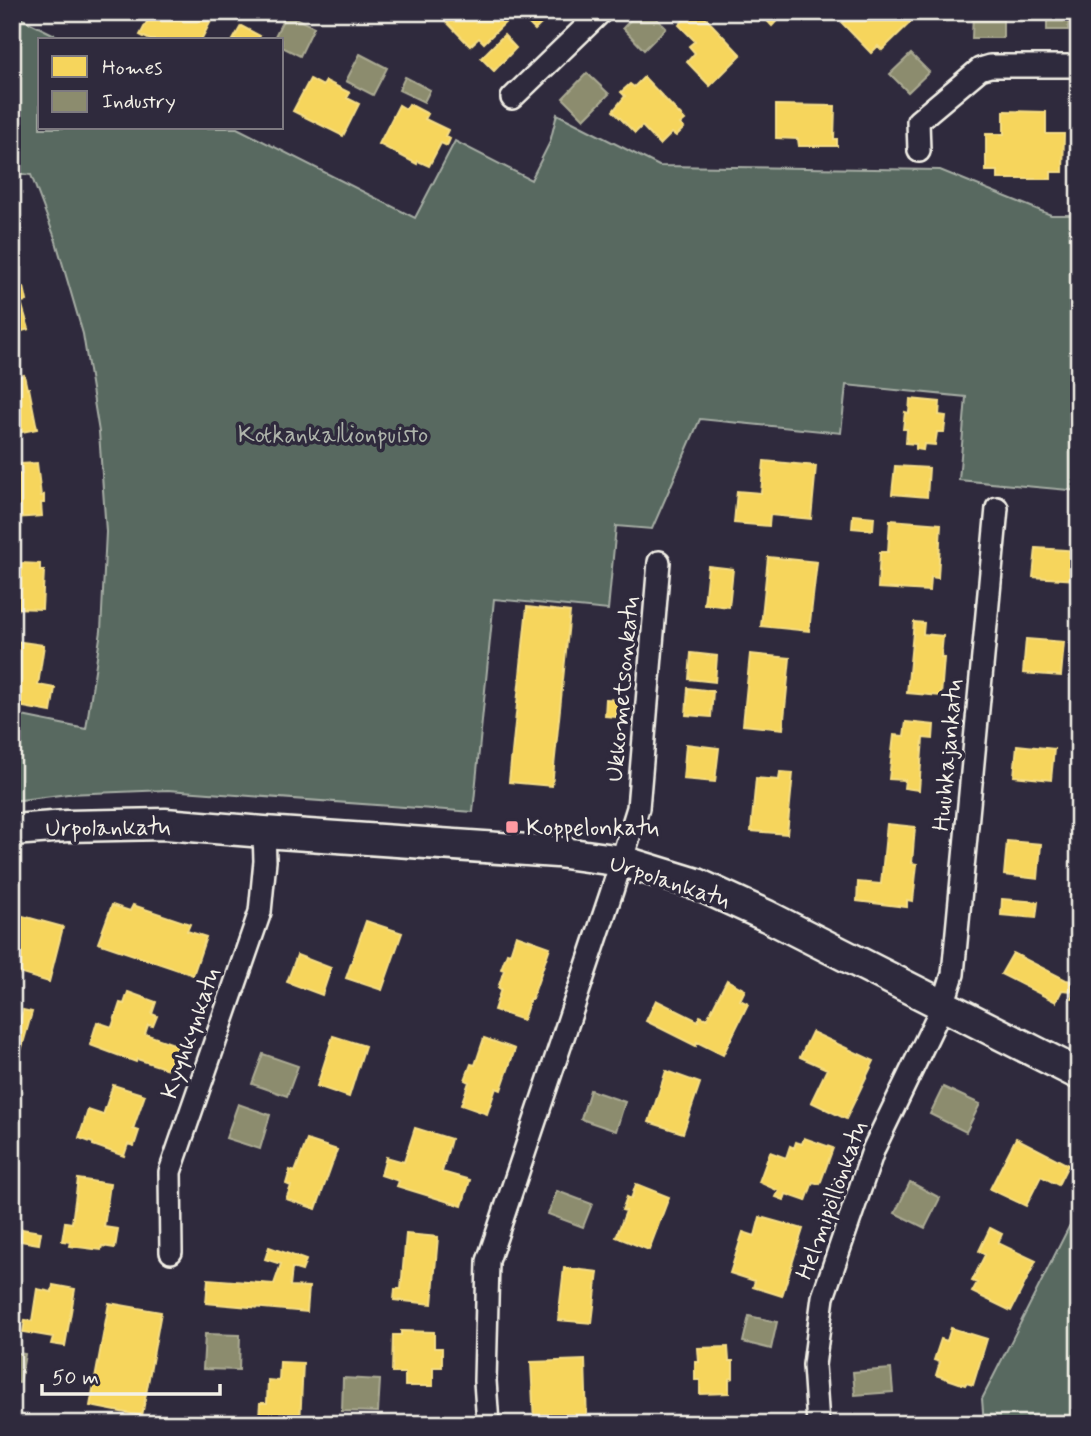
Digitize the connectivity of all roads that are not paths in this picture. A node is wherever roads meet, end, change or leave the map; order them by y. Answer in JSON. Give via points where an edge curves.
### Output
{"nodes":[{"id":1,"x":601,"y":12,"type":"edge"},
{"id":2,"x":1079,"y":66,"type":"edge"},
{"id":3,"x":512,"y":98,"type":"dead end"},
{"id":4,"x":919,"y":151,"type":"dead end"},
{"id":5,"x":997,"y":508,"type":"dead end"},
{"id":6,"x":659,"y":562,"type":"dead end"},
{"id":7,"x":12,"y":830,"type":"edge"},
{"id":8,"x":264,"y":832,"type":"junction"},
{"id":9,"x":622,"y":861,"type":"junction"},
{"id":10,"x":943,"y":1005,"type":"junction"},
{"id":11,"x":1079,"y":1074,"type":"edge"},
{"id":12,"x":171,"y":1252,"type":"dead end"},
{"id":13,"x":488,"y":1424,"type":"edge"},
{"id":14,"x":818,"y":1424,"type":"edge"}],
"edges":[{"from":1,"to":3,"type":"street"},
{"from":2,"to":4,"type":"street","via":[[980,69],[918,121]]},
{"from":5,"to":10,"type":"street","name":"Huuhkajankatu","via":[[953,974]]},
{"from":6,"to":9,"type":"street","name":"Ukkometsonkatu","via":[[638,808]]},
{"from":7,"to":8,"type":"main road","name":"Urpolankatu","via":[[165,824]]},
{"from":8,"to":9,"type":"main road","name":"Urpolankatu","via":[[546,851]]},
{"from":8,"to":12,"type":"street","name":"Kyyhkynkatu","via":[[260,912],[170,1172]]},
{"from":9,"to":10,"type":"main road","name":"Urpolankatu","via":[[697,884]]},
{"from":9,"to":13,"type":"street","via":[[488,1261]]},
{"from":10,"to":11,"type":"main road","name":"Urpolankatu"},
{"from":10,"to":14,"type":"street","name":"Helmipöllönkatu","via":[[874,1148],[823,1297],[814,1365]]}]}
